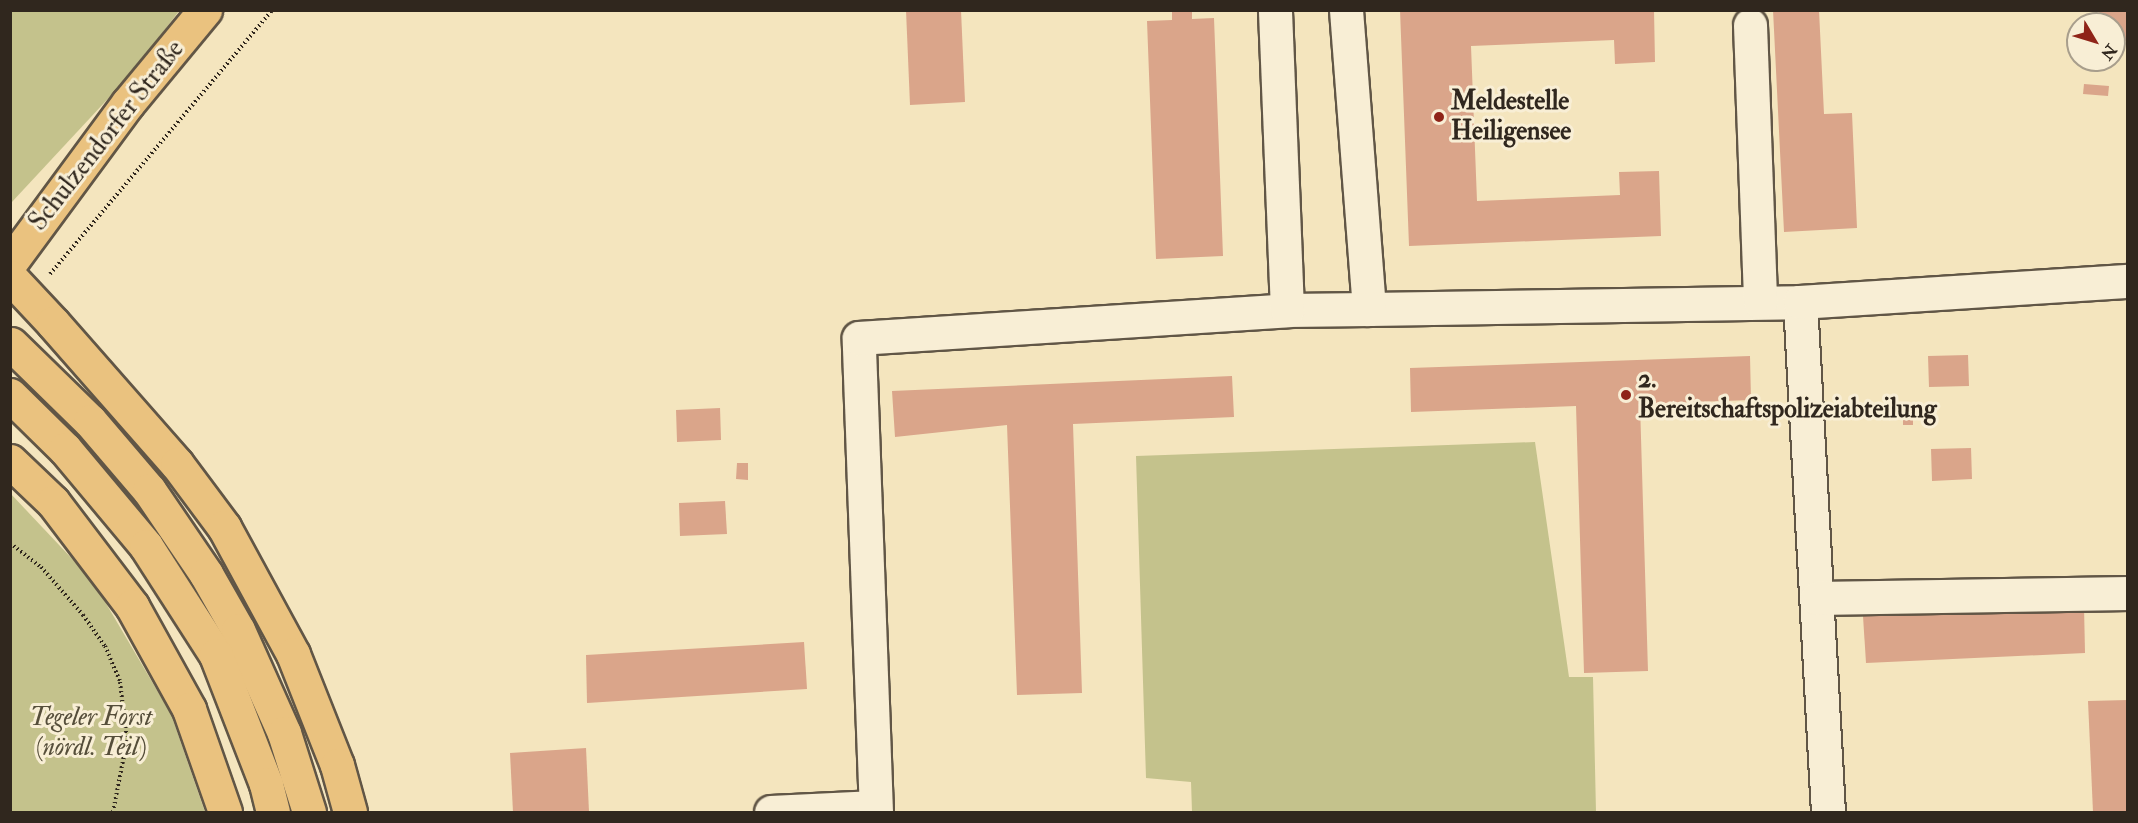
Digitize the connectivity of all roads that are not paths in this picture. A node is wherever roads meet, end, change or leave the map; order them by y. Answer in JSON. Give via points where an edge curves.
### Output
{"nodes":[{"id":1,"x":205,"y":10,"type":"edge"},
{"id":2,"x":1275,"y":10,"type":"edge"},
{"id":3,"x":1346,"y":10,"type":"edge"},
{"id":4,"x":1750,"y":26,"type":"dead end"},
{"id":5,"x":10,"y":263,"type":"edge"},
{"id":6,"x":2127,"y":281,"type":"edge"},
{"id":7,"x":20,"y":286,"type":"edge"},
{"id":8,"x":1760,"y":302,"type":"junction"},
{"id":9,"x":1800,"y":302,"type":"junction"},
{"id":10,"x":1369,"y":309,"type":"junction"},
{"id":11,"x":1287,"y":310,"type":"junction"},
{"id":12,"x":11,"y":344,"type":"edge"},
{"id":13,"x":10,"y":395,"type":"edge"},
{"id":14,"x":10,"y":461,"type":"edge"},
{"id":15,"x":2127,"y":593,"type":"edge"},
{"id":16,"x":1817,"y":598,"type":"junction"},
{"id":17,"x":876,"y":810,"type":"edge"},
{"id":18,"x":225,"y":813,"type":"edge"},
{"id":19,"x":273,"y":813,"type":"edge"},
{"id":20,"x":309,"y":813,"type":"edge"},
{"id":21,"x":350,"y":813,"type":"edge"},
{"id":22,"x":771,"y":813,"type":"edge"},
{"id":23,"x":1828,"y":813,"type":"edge"}],
"edges":[{"from":1,"to":5,"type":"main road","name":"Schulzendorfer Straße","via":[[128,104]]},
{"from":2,"to":11,"type":"lane"},
{"from":3,"to":10,"type":"lane"},
{"from":4,"to":8,"type":"lane"},
{"from":6,"to":9,"type":"lane"},
{"from":7,"to":21,"type":"main road","via":[[177,464],[224,527],[293,654],[337,765]]},
{"from":8,"to":9,"type":"lane"},
{"from":8,"to":10,"type":"lane"},
{"from":9,"to":16,"type":"lane"},
{"from":10,"to":11,"type":"lane"},
{"from":11,"to":17,"type":"lane","via":[[859,338]]},
{"from":12,"to":20,"type":"main road","via":[[90,421],[149,490],[206,574],[238,630],[285,733]]},
{"from":13,"to":19,"type":"main road","via":[[65,449],[146,546],[216,655],[266,784]]},
{"from":14,"to":18,"type":"main road","via":[[53,502],[132,606],[189,709]]},
{"from":15,"to":16,"type":"lane"},
{"from":16,"to":23,"type":"lane"},
{"from":17,"to":22,"type":"lane"}]}
